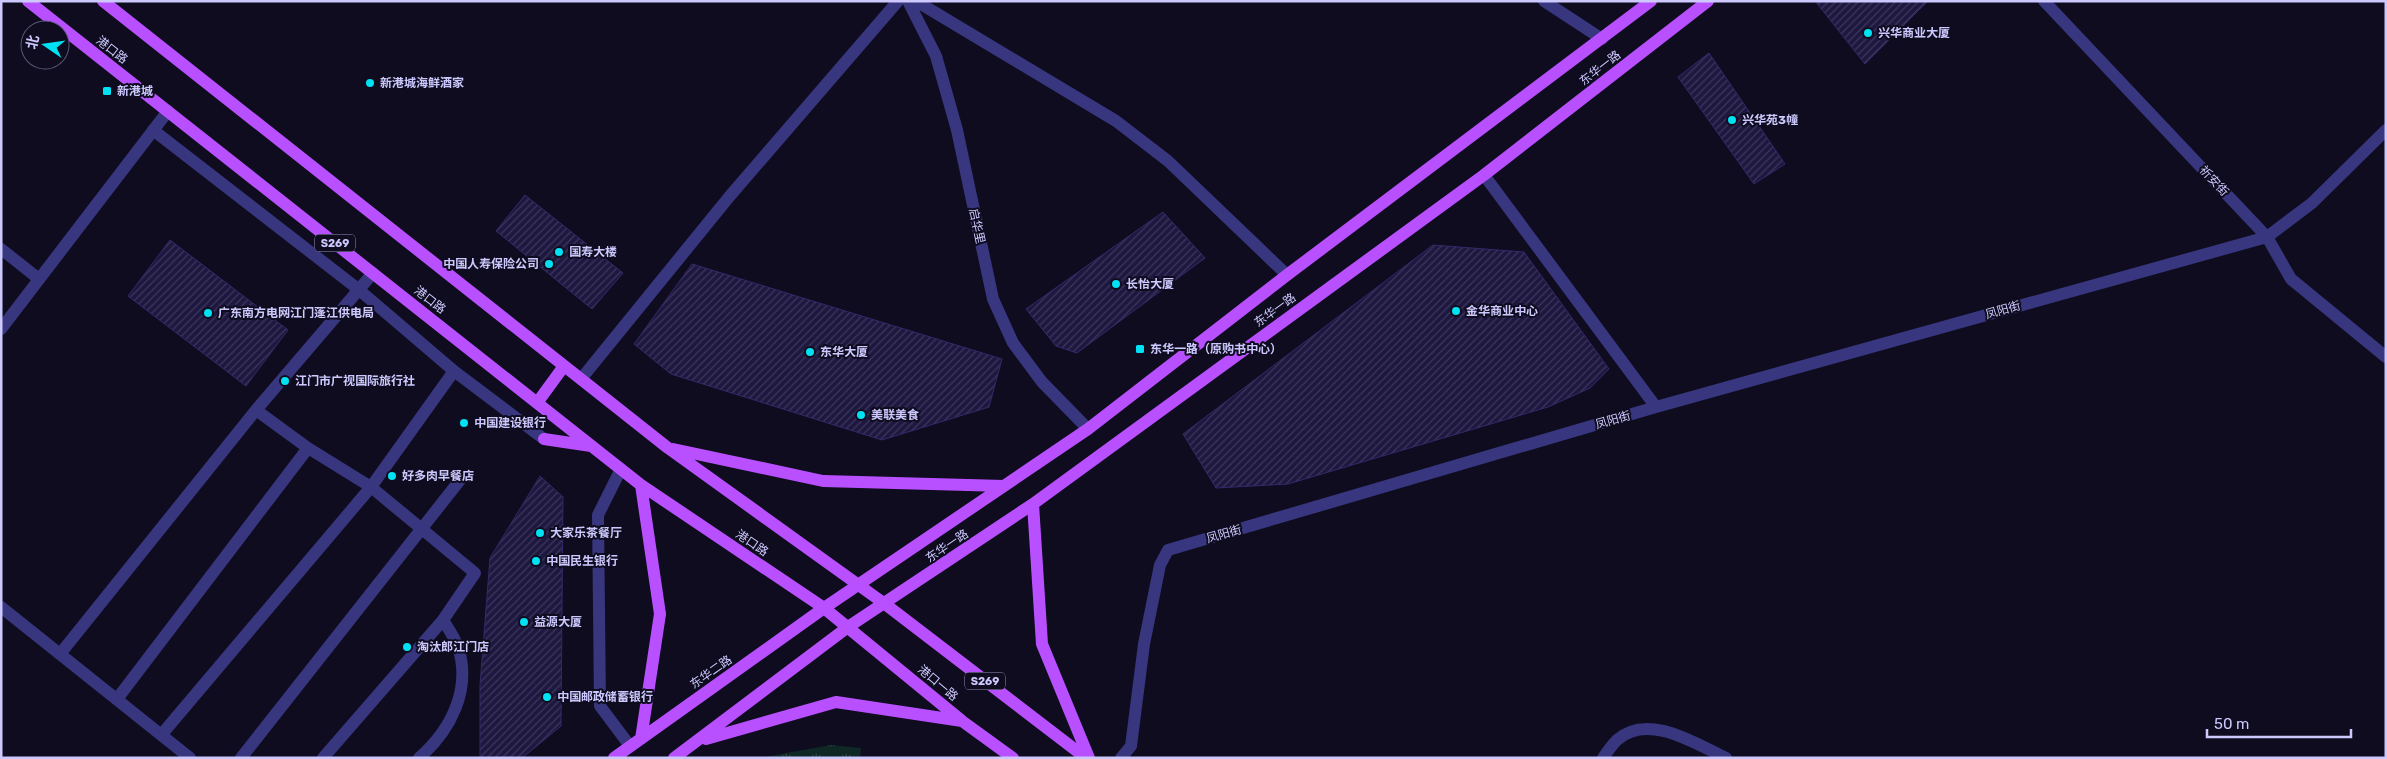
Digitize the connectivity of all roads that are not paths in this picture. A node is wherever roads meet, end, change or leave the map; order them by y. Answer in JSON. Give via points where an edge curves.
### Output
{"nodes":[{"id":1,"x":28,"y":1,"type":"edge"},
{"id":2,"x":103,"y":1,"type":"edge"},
{"id":3,"x":898,"y":1,"type":"edge"},
{"id":4,"x":908,"y":1,"type":"edge"},
{"id":5,"x":916,"y":1,"type":"edge"},
{"id":6,"x":1544,"y":1,"type":"edge"},
{"id":7,"x":1651,"y":1,"type":"edge"},
{"id":8,"x":1708,"y":1,"type":"edge"},
{"id":9,"x":2044,"y":1,"type":"edge"},
{"id":10,"x":1602,"y":39,"type":"junction"},
{"id":11,"x":168,"y":111,"type":"junction"},
{"id":12,"x":153,"y":130,"type":"junction"},
{"id":13,"x":2386,"y":130,"type":"edge"},
{"id":14,"x":1484,"y":176,"type":"junction"},
{"id":15,"x":2267,"y":237,"type":"junction"},
{"id":16,"x":1,"y":249,"type":"edge"},
{"id":17,"x":373,"y":273,"type":"junction"},
{"id":18,"x":1287,"y":275,"type":"junction"},
{"id":19,"x":39,"y":279,"type":"junction"},
{"id":20,"x":358,"y":289,"type":"junction"},
{"id":21,"x":1,"y":329,"type":"edge"},
{"id":22,"x":2386,"y":357,"type":"edge"},
{"id":23,"x":564,"y":366,"type":"junction"},
{"id":24,"x":454,"y":371,"type":"junction"},
{"id":25,"x":581,"y":379,"type":"junction"},
{"id":26,"x":537,"y":403,"type":"junction"},
{"id":27,"x":1656,"y":407,"type":"junction"},
{"id":28,"x":256,"y":410,"type":"junction"},
{"id":29,"x":1088,"y":429,"type":"junction"},
{"id":30,"x":544,"y":439,"type":"joint"},
{"id":31,"x":592,"y":446,"type":"junction"},
{"id":32,"x":308,"y":448,"type":"junction"},
{"id":33,"x":668,"y":448,"type":"junction"},
{"id":34,"x":621,"y":469,"type":"junction"},
{"id":35,"x":460,"y":480,"type":"dead end"},
{"id":36,"x":641,"y":485,"type":"junction"},
{"id":37,"x":1004,"y":486,"type":"junction"},
{"id":38,"x":371,"y":487,"type":"junction"},
{"id":39,"x":1033,"y":504,"type":"junction"},
{"id":40,"x":422,"y":528,"type":"junction"},
{"id":41,"x":858,"y":585,"type":"junction"},
{"id":42,"x":885,"y":604,"type":"junction"},
{"id":43,"x":1,"y":607,"type":"edge"},
{"id":44,"x":824,"y":608,"type":"junction"},
{"id":45,"x":443,"y":620,"type":"junction"},
{"id":46,"x":848,"y":627,"type":"junction"},
{"id":47,"x":60,"y":654,"type":"junction"},
{"id":48,"x":117,"y":699,"type":"junction"},
{"id":49,"x":962,"y":721,"type":"junction"},
{"id":50,"x":162,"y":734,"type":"junction"},
{"id":51,"x":641,"y":739,"type":"junction"},
{"id":52,"x":698,"y":741,"type":"junction"},
{"id":53,"x":630,"y":746,"type":"junction"},
{"id":54,"x":190,"y":758,"type":"edge"},
{"id":55,"x":242,"y":758,"type":"edge"},
{"id":56,"x":323,"y":758,"type":"edge"},
{"id":57,"x":419,"y":758,"type":"edge"},
{"id":58,"x":614,"y":758,"type":"edge"},
{"id":59,"x":674,"y":758,"type":"edge"},
{"id":60,"x":1013,"y":758,"type":"edge"},
{"id":61,"x":1087,"y":758,"type":"edge"},
{"id":62,"x":1121,"y":758,"type":"edge"},
{"id":63,"x":1602,"y":758,"type":"edge"},
{"id":64,"x":1726,"y":758,"type":"edge"}],
"edges":[{"from":1,"to":11,"type":"main road","name":"港口路","number":"S269"},
{"from":2,"to":23,"type":"main road","number":"S269"},
{"from":3,"to":25,"type":"street","via":[[729,197]]},
{"from":4,"to":29,"type":"street","name":"启华里","via":[[939,66],[957,130],[993,299],[1013,343],[1042,382]]},
{"from":5,"to":18,"type":"street","via":[[1116,121],[1168,161]]},
{"from":6,"to":10,"type":"street"},
{"from":7,"to":10,"type":"main road","name":"东华一路"},
{"from":8,"to":14,"type":"main road","name":"东华一路"},
{"from":9,"to":15,"type":"street","name":"祈安街"},
{"from":10,"to":18,"type":"main road","name":"东华一路"},
{"from":11,"to":12,"type":"street"},
{"from":11,"to":17,"type":"main road","name":"港口路","number":"S269"},
{"from":12,"to":19,"type":"street"},
{"from":12,"to":20,"type":"street"},
{"from":13,"to":15,"type":"street","via":[[2312,203]]},
{"from":14,"to":27,"type":"street"},
{"from":14,"to":39,"type":"main road","name":"东华一路"},
{"from":15,"to":22,"type":"street","name":"祈安街","via":[[2291,278]]},
{"from":15,"to":27,"type":"street","name":"凤阳街"},
{"from":16,"to":19,"type":"street"},
{"from":17,"to":20,"type":"street"},
{"from":17,"to":26,"type":"main road","name":"港口路","number":"S269"},
{"from":18,"to":29,"type":"main road","name":"东华一路"},
{"from":19,"to":21,"type":"street"},
{"from":20,"to":24,"type":"street"},
{"from":20,"to":28,"type":"street"},
{"from":23,"to":25,"type":"main road","number":"S269"},
{"from":23,"to":26,"type":"main road"},
{"from":24,"to":30,"type":"street"},
{"from":24,"to":38,"type":"street"},
{"from":25,"to":33,"type":"main road","number":"S269"},
{"from":26,"to":31,"type":"main road","name":"港口路","number":"S269"},
{"from":27,"to":62,"type":"street","name":"凤阳街","via":[[1168,550],[1160,565],[1144,644],[1131,746]]},
{"from":28,"to":32,"type":"street"},
{"from":28,"to":47,"type":"street"},
{"from":29,"to":37,"type":"main road","name":"东华一路"},
{"from":30,"to":31,"type":"main road"},
{"from":31,"to":34,"type":"main road","name":"港口路","number":"S269"},
{"from":32,"to":38,"type":"street"},
{"from":32,"to":48,"type":"street"},
{"from":33,"to":37,"type":"main road","via":[[823,480]]},
{"from":33,"to":41,"type":"main road","number":"S269"},
{"from":34,"to":36,"type":"main road","name":"港口路","number":"S269"},
{"from":34,"to":53,"type":"street","via":[[598,515],[600,706]]},
{"from":35,"to":40,"type":"street"},
{"from":36,"to":44,"type":"main road","name":"港口路","number":"S269"},
{"from":36,"to":51,"type":"main road","via":[[660,614]]},
{"from":37,"to":41,"type":"main road","name":"东华一路"},
{"from":38,"to":40,"type":"street"},
{"from":38,"to":50,"type":"street"},
{"from":39,"to":42,"type":"main road","name":"东华一路"},
{"from":39,"to":61,"type":"main road","via":[[1042,644]]},
{"from":40,"to":45,"type":"street","via":[[475,573]]},
{"from":40,"to":55,"type":"street"},
{"from":41,"to":42,"type":"main road","number":"S269"},
{"from":41,"to":44,"type":"main road","name":"东华一路"},
{"from":42,"to":46,"type":"main road","name":"东华一路"},
{"from":42,"to":61,"type":"main road","number":"S269"},
{"from":43,"to":47,"type":"street"},
{"from":44,"to":46,"type":"main road","number":"S269"},
{"from":44,"to":51,"type":"main road","name":"东华二路"},
{"from":45,"to":56,"type":"street"},
{"from":45,"to":57,"type":"street","via":[[458,646],[463,672],[460,695],[449,724]]},
{"from":46,"to":49,"type":"main road","name":"港口一路","number":"S269"},
{"from":46,"to":52,"type":"main road"},
{"from":47,"to":48,"type":"street"},
{"from":48,"to":50,"type":"street"},
{"from":49,"to":52,"type":"main road","via":[[836,702]]},
{"from":49,"to":60,"type":"main road","name":"港口一路","number":"S269"},
{"from":50,"to":54,"type":"street"},
{"from":51,"to":53,"type":"main road","name":"东华二路"},
{"from":52,"to":59,"type":"main road"},
{"from":53,"to":58,"type":"main road","name":"东华二路"},
{"from":63,"to":64,"type":"street","via":[[1618,738],[1638,730],[1661,729]]}]}
